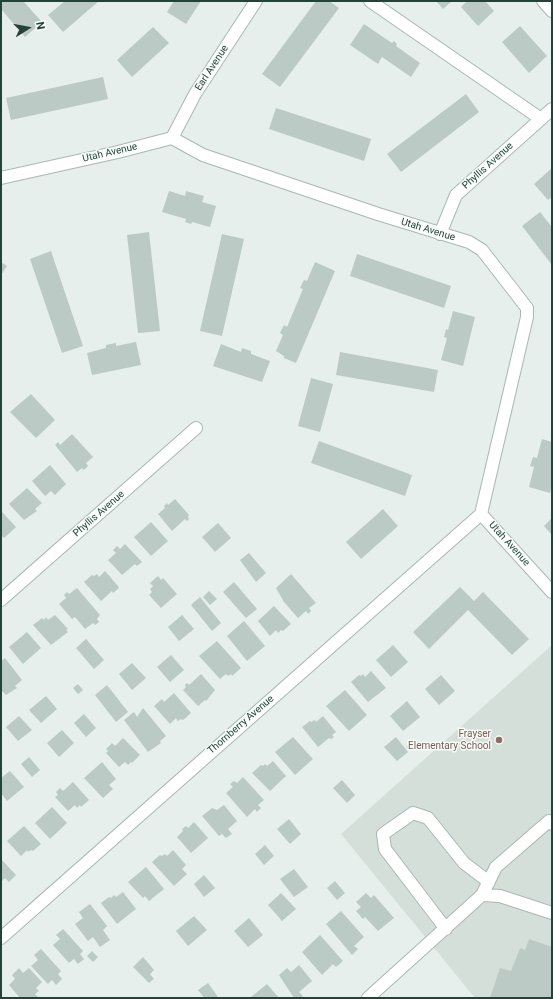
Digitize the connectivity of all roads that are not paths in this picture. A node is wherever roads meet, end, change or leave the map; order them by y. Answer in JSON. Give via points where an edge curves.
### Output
{"nodes":[{"id":1,"x":256,"y":1,"type":"edge"},
{"id":2,"x":370,"y":1,"type":"edge"},
{"id":3,"x":543,"y":1,"type":"edge"},
{"id":4,"x":552,"y":11,"type":"edge"},
{"id":5,"x":552,"y":109,"type":"edge"},
{"id":6,"x":541,"y":119,"type":"junction"},
{"id":7,"x":172,"y":138,"type":"junction"},
{"id":8,"x":1,"y":178,"type":"edge"},
{"id":9,"x":440,"y":234,"type":"junction"},
{"id":10,"x":196,"y":428,"type":"dead end"},
{"id":11,"x":481,"y":514,"type":"junction"},
{"id":12,"x":552,"y":592,"type":"edge"},
{"id":13,"x":1,"y":600,"type":"edge"},
{"id":14,"x":552,"y":824,"type":"edge"},
{"id":15,"x":489,"y":882,"type":"junction"},
{"id":16,"x":482,"y":895,"type":"junction"},
{"id":17,"x":552,"y":913,"type":"edge"},
{"id":18,"x":446,"y":929,"type":"junction"},
{"id":19,"x":1,"y":938,"type":"edge"},
{"id":20,"x":368,"y":998,"type":"edge"}],
"edges":[{"from":1,"to":7,"type":"street","name":"Earl Avenue","via":[[195,94]]},
{"from":2,"to":6,"type":"street"},
{"from":3,"to":4,"type":"street"},
{"from":5,"to":6,"type":"street","name":"Phyllis Avenue"},
{"from":6,"to":9,"type":"street","name":"Phyllis Avenue","via":[[456,195]]},
{"from":7,"to":8,"type":"street","name":"Utah Avenue"},
{"from":7,"to":9,"type":"street","name":"Utah Avenue","via":[[203,155]]},
{"from":9,"to":11,"type":"street","name":"Utah Avenue","via":[[469,242],[482,250],[527,308],[527,318]]},
{"from":10,"to":13,"type":"street","name":"Phyllis Avenue"},
{"from":11,"to":12,"type":"street","name":"Utah Avenue"},
{"from":11,"to":19,"type":"street","name":"Thornberry Avenue"},
{"from":14,"to":15,"type":"street","via":[[549,821],[496,867]]},
{"from":15,"to":16,"type":"street"},
{"from":15,"to":18,"type":"street","via":[[464,863],[428,818],[413,813],[383,834],[385,849]]},
{"from":16,"to":17,"type":"street","via":[[500,896]]},
{"from":16,"to":18,"type":"street"},
{"from":18,"to":20,"type":"street"}]}
